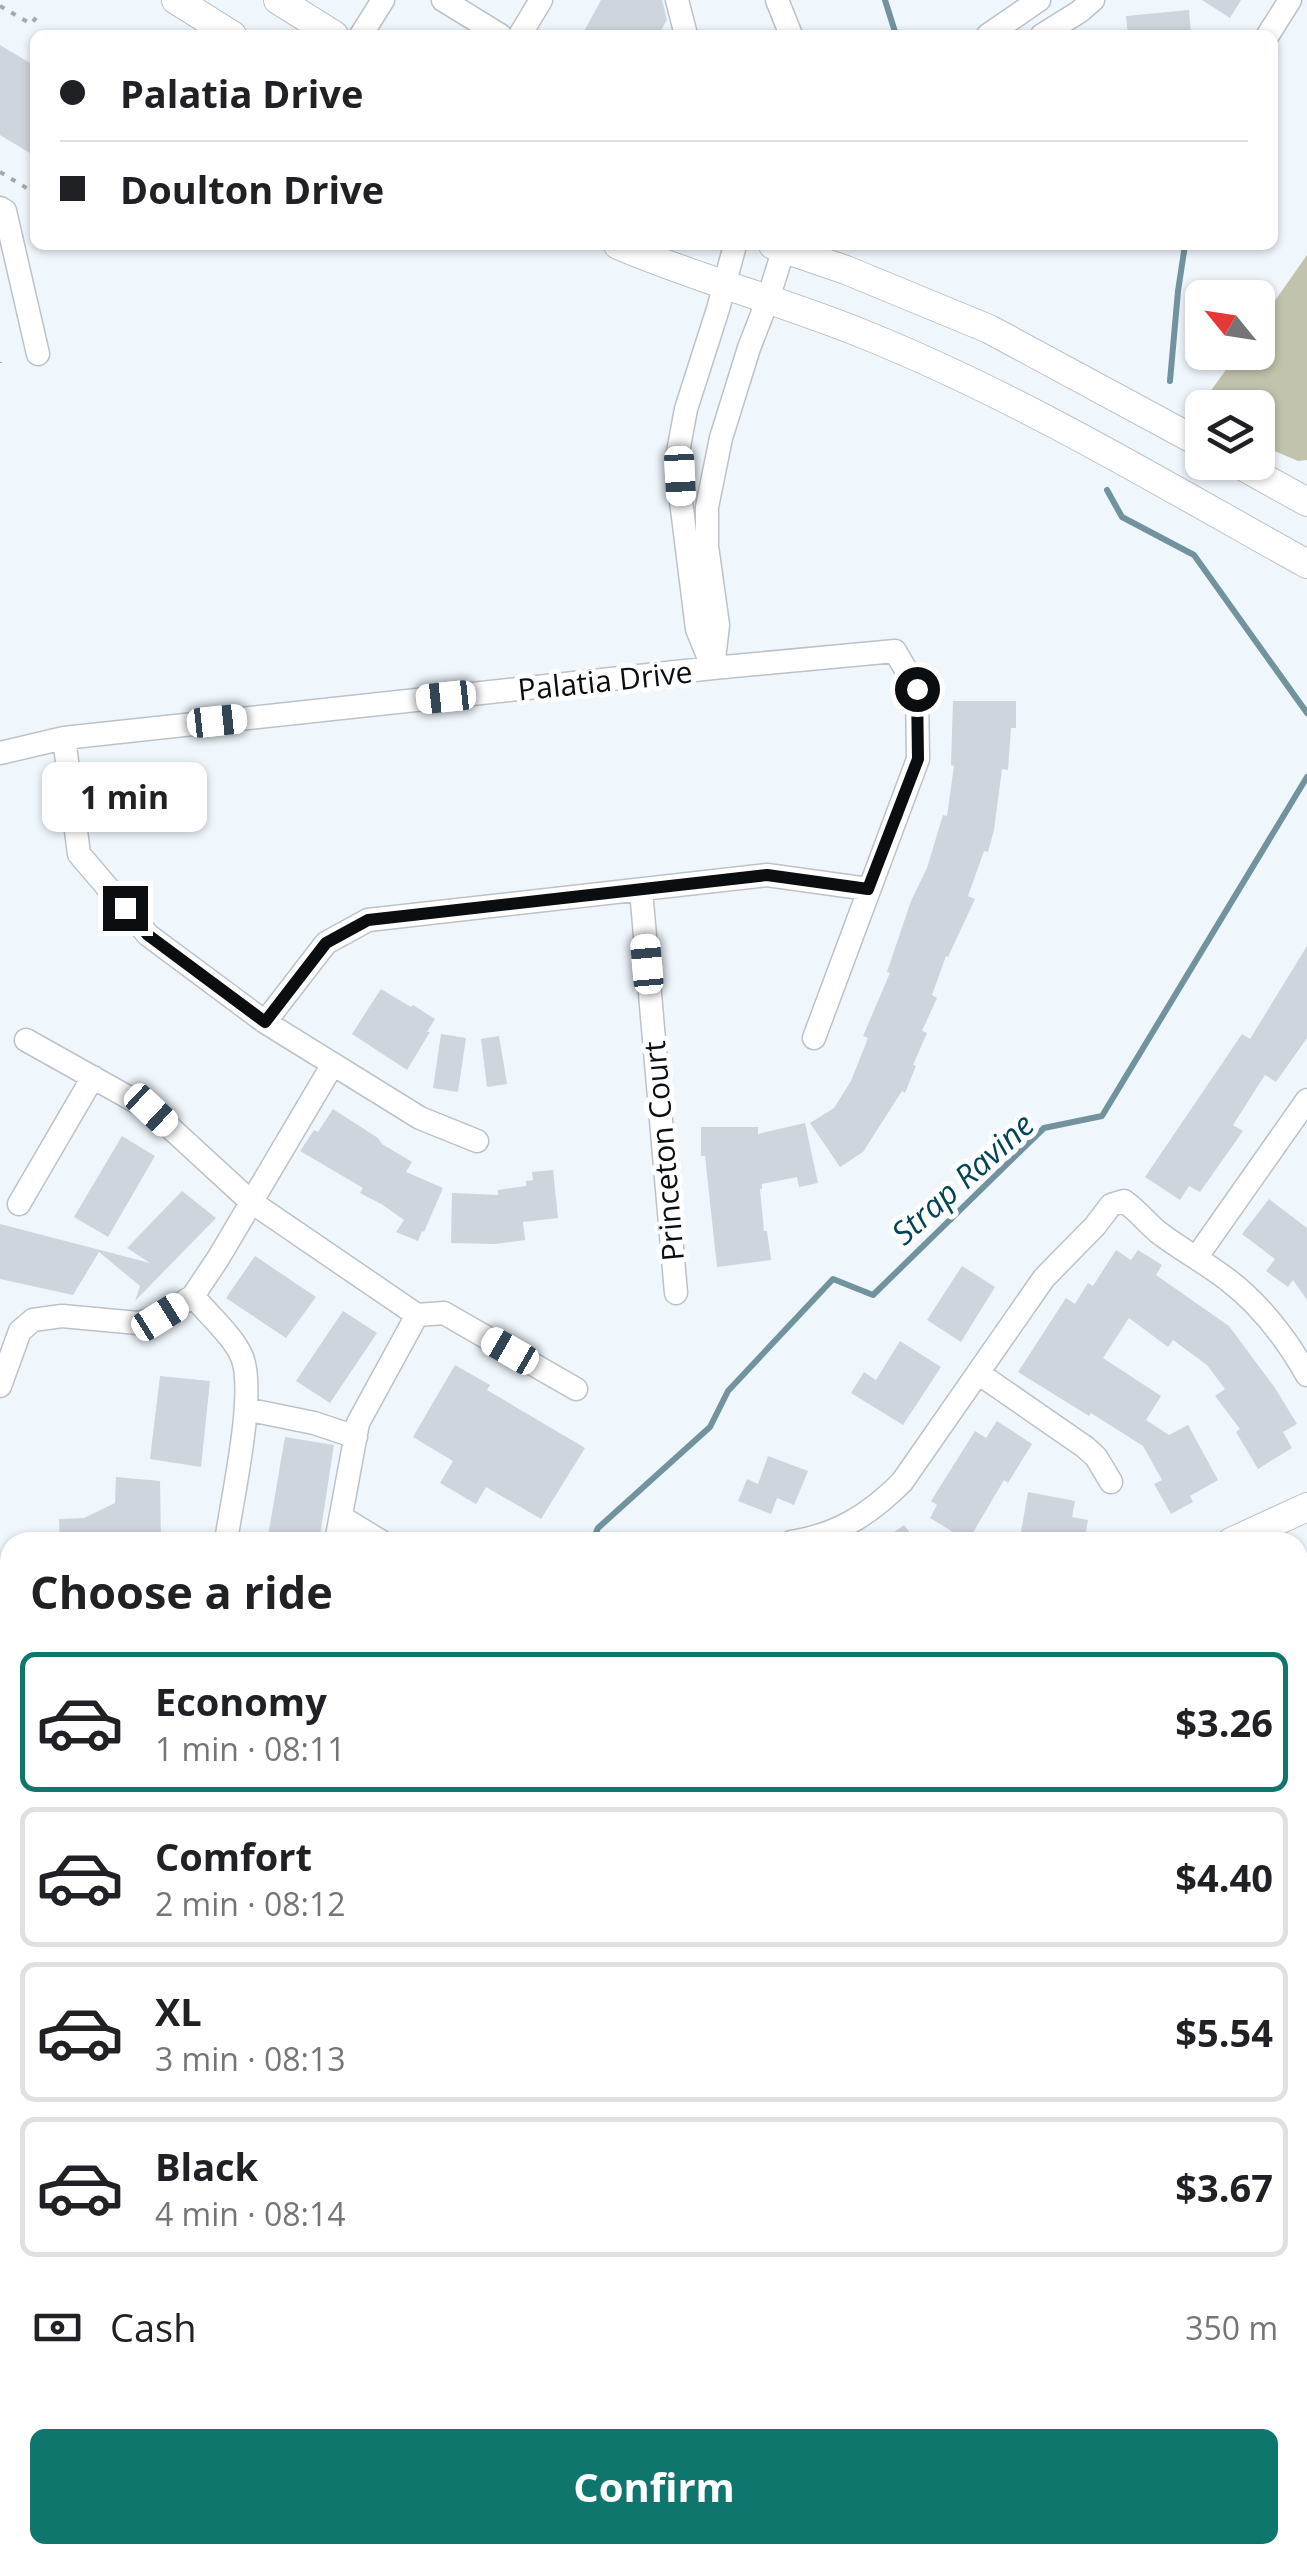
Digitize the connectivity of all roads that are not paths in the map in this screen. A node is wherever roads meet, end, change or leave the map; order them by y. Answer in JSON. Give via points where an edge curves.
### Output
{"nodes":[{"id":1,"x":176,"y":0,"type":"edge"},
{"id":2,"x":278,"y":0,"type":"edge"},
{"id":3,"x":383,"y":0,"type":"edge"},
{"id":4,"x":444,"y":0,"type":"edge"},
{"id":5,"x":542,"y":0,"type":"edge"},
{"id":6,"x":677,"y":0,"type":"edge"},
{"id":7,"x":777,"y":0,"type":"edge"},
{"id":8,"x":1040,"y":0,"type":"edge"},
{"id":9,"x":1092,"y":0,"type":"edge"},
{"id":10,"x":1290,"y":0,"type":"edge"},
{"id":11,"x":227,"y":30,"type":"edge"},
{"id":12,"x":326,"y":30,"type":"edge"},
{"id":13,"x":364,"y":30,"type":"edge"},
{"id":14,"x":492,"y":30,"type":"edge"},
{"id":15,"x":523,"y":30,"type":"edge"},
{"id":16,"x":685,"y":30,"type":"edge"},
{"id":17,"x":790,"y":30,"type":"edge"},
{"id":18,"x":995,"y":30,"type":"edge"},
{"id":19,"x":1050,"y":30,"type":"edge"},
{"id":20,"x":1271,"y":30,"type":"edge"},
{"id":21,"x":0,"y":208,"type":"edge"},
{"id":22,"x":631,"y":250,"type":"edge"},
{"id":23,"x":734,"y":250,"type":"edge"},
{"id":24,"x":779,"y":250,"type":"edge"},
{"id":25,"x":791,"y":250,"type":"edge"},
{"id":26,"x":725,"y":284,"type":"junction"},
{"id":27,"x":768,"y":299,"type":"junction"},
{"id":28,"x":38,"y":354,"type":"dead end"},
{"id":29,"x":1185,"y":435,"type":"edge"},
{"id":30,"x":1267,"y":480,"type":"edge"},
{"id":31,"x":1307,"y":502,"type":"edge"},
{"id":32,"x":1307,"y":564,"type":"edge"},
{"id":33,"x":713,"y":668,"type":"junction"},
{"id":34,"x":64,"y":738,"type":"junction"},
{"id":35,"x":0,"y":752,"type":"edge"},
{"id":36,"x":868,"y":889,"type":"junction"},
{"id":37,"x":640,"y":890,"type":"junction"},
{"id":38,"x":265,"y":1022,"type":"junction"},
{"id":39,"x":814,"y":1038,"type":"dead end"},
{"id":40,"x":26,"y":1040,"type":"dead end"},
{"id":41,"x":333,"y":1064,"type":"junction"},
{"id":42,"x":93,"y":1077,"type":"junction"},
{"id":43,"x":1307,"y":1100,"type":"edge"},
{"id":44,"x":477,"y":1140,"type":"dead end"},
{"id":45,"x":250,"y":1202,"type":"junction"},
{"id":46,"x":19,"y":1204,"type":"dead end"},
{"id":47,"x":1196,"y":1258,"type":"junction"},
{"id":48,"x":676,"y":1293,"type":"dead end"},
{"id":49,"x":193,"y":1296,"type":"junction"},
{"id":50,"x":418,"y":1314,"type":"junction"},
{"id":51,"x":10,"y":1325,"type":"edge"},
{"id":52,"x":978,"y":1373,"type":"junction"},
{"id":53,"x":1307,"y":1375,"type":"edge"},
{"id":54,"x":0,"y":1386,"type":"edge"},
{"id":55,"x":576,"y":1390,"type":"dead end"},
{"id":56,"x":246,"y":1408,"type":"junction"},
{"id":57,"x":356,"y":1436,"type":"junction"},
{"id":58,"x":1111,"y":1482,"type":"dead end"},
{"id":59,"x":1307,"y":1507,"type":"edge"},
{"id":60,"x":341,"y":1517,"type":"junction"},
{"id":61,"x":227,"y":1532,"type":"edge"},
{"id":62,"x":338,"y":1532,"type":"edge"},
{"id":63,"x":366,"y":1532,"type":"edge"},
{"id":64,"x":834,"y":1532,"type":"edge"},
{"id":65,"x":1253,"y":1532,"type":"edge"}],
"edges":[{"from":1,"to":11,"type":"main road"},
{"from":2,"to":12,"type":"main road"},
{"from":3,"to":13,"type":"street"},
{"from":4,"to":14,"type":"street"},
{"from":5,"to":15,"type":"street"},
{"from":6,"to":16,"type":"street"},
{"from":7,"to":17,"type":"street"},
{"from":8,"to":18,"type":"street"},
{"from":9,"to":19,"type":"street"},
{"from":10,"to":20,"type":"street"},
{"from":21,"to":28,"type":"street"},
{"from":22,"to":26,"type":"main road"},
{"from":23,"to":26,"type":"street"},
{"from":24,"to":27,"type":"street"},
{"from":25,"to":29,"type":"main road","via":[[989,330]]},
{"from":26,"to":27,"type":"main road"},
{"from":26,"to":33,"type":"street","via":[[678,452],[697,630]]},
{"from":27,"to":32,"type":"main road","via":[[1005,397]]},
{"from":27,"to":33,"type":"street","via":[[722,438],[707,507],[718,625]]},
{"from":30,"to":31,"type":"main road"},
{"from":33,"to":34,"type":"street","name":"Palatia Drive"},
{"from":33,"to":36,"type":"street","name":"Palatia Drive","via":[[895,651],[917,689],[918,759]]},
{"from":34,"to":35,"type":"street","name":"Palatia Drive"},
{"from":34,"to":38,"type":"street","via":[[79,854],[148,935]]},
{"from":36,"to":37,"type":"street","via":[[767,875]]},
{"from":36,"to":39,"type":"street"},
{"from":37,"to":38,"type":"street","via":[[368,920],[326,943]]},
{"from":37,"to":48,"type":"street","name":"Princeton Court"},
{"from":38,"to":41,"type":"street"},
{"from":40,"to":42,"type":"street"},
{"from":41,"to":44,"type":"street","via":[[420,1118]]},
{"from":41,"to":45,"type":"street"},
{"from":42,"to":45,"type":"street","via":[[151,1110]]},
{"from":42,"to":46,"type":"street"},
{"from":43,"to":47,"type":"street"},
{"from":45,"to":49,"type":"street"},
{"from":45,"to":50,"type":"street"},
{"from":47,"to":52,"type":"street","via":[[1137,1209],[1124,1201],[1111,1205],[1044,1278]]},
{"from":47,"to":53,"type":"street","via":[[1272,1322]]},
{"from":49,"to":51,"type":"street","via":[[138,1323],[62,1316]]},
{"from":49,"to":56,"type":"street","via":[[240,1352]]},
{"from":50,"to":55,"type":"street","via":[[444,1313]]},
{"from":50,"to":57,"type":"street"},
{"from":51,"to":54,"type":"street"},
{"from":52,"to":58,"type":"street","via":[[1084,1447]]},
{"from":52,"to":64,"type":"street","via":[[902,1482]]},
{"from":56,"to":57,"type":"street"},
{"from":56,"to":61,"type":"street"},
{"from":57,"to":60,"type":"street"},
{"from":59,"to":65,"type":"main road"},
{"from":60,"to":62,"type":"street"},
{"from":60,"to":63,"type":"street"}]}
